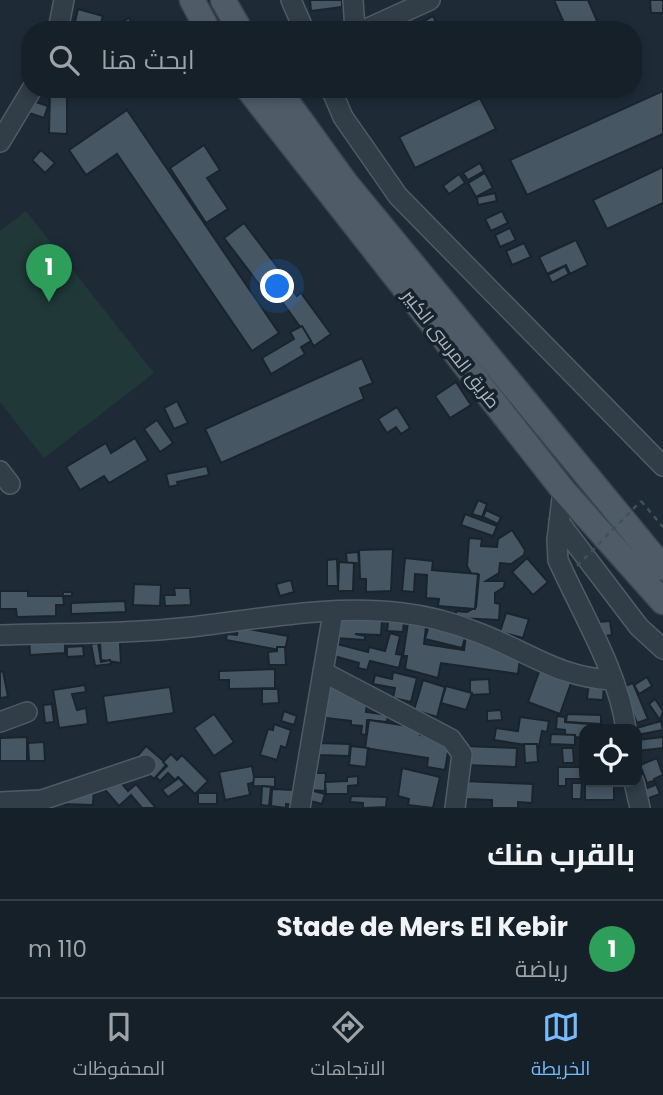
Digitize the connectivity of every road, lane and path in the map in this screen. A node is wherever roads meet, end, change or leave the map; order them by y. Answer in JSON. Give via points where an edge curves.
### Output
{"nodes":[{"id":1,"x":64,"y":0,"type":"edge"},
{"id":2,"x":192,"y":0,"type":"edge"},
{"id":3,"x":223,"y":0,"type":"edge"},
{"id":4,"x":291,"y":0,"type":"edge"},
{"id":5,"x":353,"y":0,"type":"edge"},
{"id":6,"x":430,"y":0,"type":"edge"},
{"id":7,"x":60,"y":21,"type":"edge"},
{"id":8,"x":203,"y":21,"type":"edge"},
{"id":9,"x":235,"y":21,"type":"edge"},
{"id":10,"x":300,"y":21,"type":"edge"},
{"id":11,"x":354,"y":21,"type":"edge"},
{"id":12,"x":384,"y":21,"type":"edge"},
{"id":13,"x":27,"y":98,"type":"edge"},
{"id":14,"x":255,"y":98,"type":"edge"},
{"id":15,"x":284,"y":98,"type":"edge"},
{"id":16,"x":335,"y":98,"type":"edge"},
{"id":17,"x":0,"y":142,"type":"edge"},
{"id":18,"x":663,"y":466,"type":"edge"},
{"id":19,"x":563,"y":490,"type":"junction"},
{"id":20,"x":559,"y":522,"type":"junction"},
{"id":21,"x":663,"y":527,"type":"edge"},
{"id":22,"x":577,"y":566,"type":"dead end"},
{"id":23,"x":663,"y":568,"type":"edge"},
{"id":24,"x":663,"y":602,"type":"edge"},
{"id":25,"x":334,"y":613,"type":"junction"},
{"id":26,"x":0,"y":635,"type":"edge"},
{"id":27,"x":663,"y":649,"type":"edge"},
{"id":28,"x":323,"y":672,"type":"junction"},
{"id":29,"x":613,"y":680,"type":"junction"},
{"id":30,"x":27,"y":712,"type":"dead end"},
{"id":31,"x":0,"y":722,"type":"edge"},
{"id":32,"x":625,"y":724,"type":"edge"},
{"id":33,"x":146,"y":765,"type":"dead end"},
{"id":34,"x":635,"y":787,"type":"edge"},
{"id":35,"x":0,"y":802,"type":"edge"},
{"id":36,"x":56,"y":802,"type":"edge"},
{"id":37,"x":300,"y":808,"type":"edge"},
{"id":38,"x":455,"y":808,"type":"edge"},
{"id":39,"x":640,"y":808,"type":"edge"}],
"edges":[{"from":1,"to":7,"type":"street"},
{"from":2,"to":8,"type":"main road"},
{"from":3,"to":9,"type":"main road"},
{"from":4,"to":10,"type":"street"},
{"from":5,"to":11,"type":"street"},
{"from":6,"to":12,"type":"street"},
{"from":13,"to":17,"type":"street"},
{"from":14,"to":19,"type":"main road","name":"طريق المرسى الكبير"},
{"from":15,"to":23,"type":"main road","name":"طريق المرسى الكبير","via":[[345,182]]},
{"from":16,"to":18,"type":"street","via":[[397,196]]},
{"from":19,"to":20,"type":"street"},
{"from":19,"to":24,"type":"main road","name":"طريق المرسى الكبير"},
{"from":20,"to":27,"type":"street","via":[[639,627]]},
{"from":20,"to":29,"type":"street","via":[[558,560]]},
{"from":21,"to":22,"type":"path","bridge":true,"via":[[641,501]]},
{"from":25,"to":26,"type":"street","via":[[175,628]]},
{"from":25,"to":28,"type":"street"},
{"from":25,"to":29,"type":"street","via":[[376,610],[431,618],[481,633],[562,673]]},
{"from":28,"to":37,"type":"street"},
{"from":28,"to":38,"type":"street","via":[[451,739],[462,762]]},
{"from":29,"to":32,"type":"street"},
{"from":30,"to":31,"type":"street"},
{"from":33,"to":36,"type":"street"},
{"from":34,"to":39,"type":"street"},
{"from":35,"to":36,"type":"street"}]}
